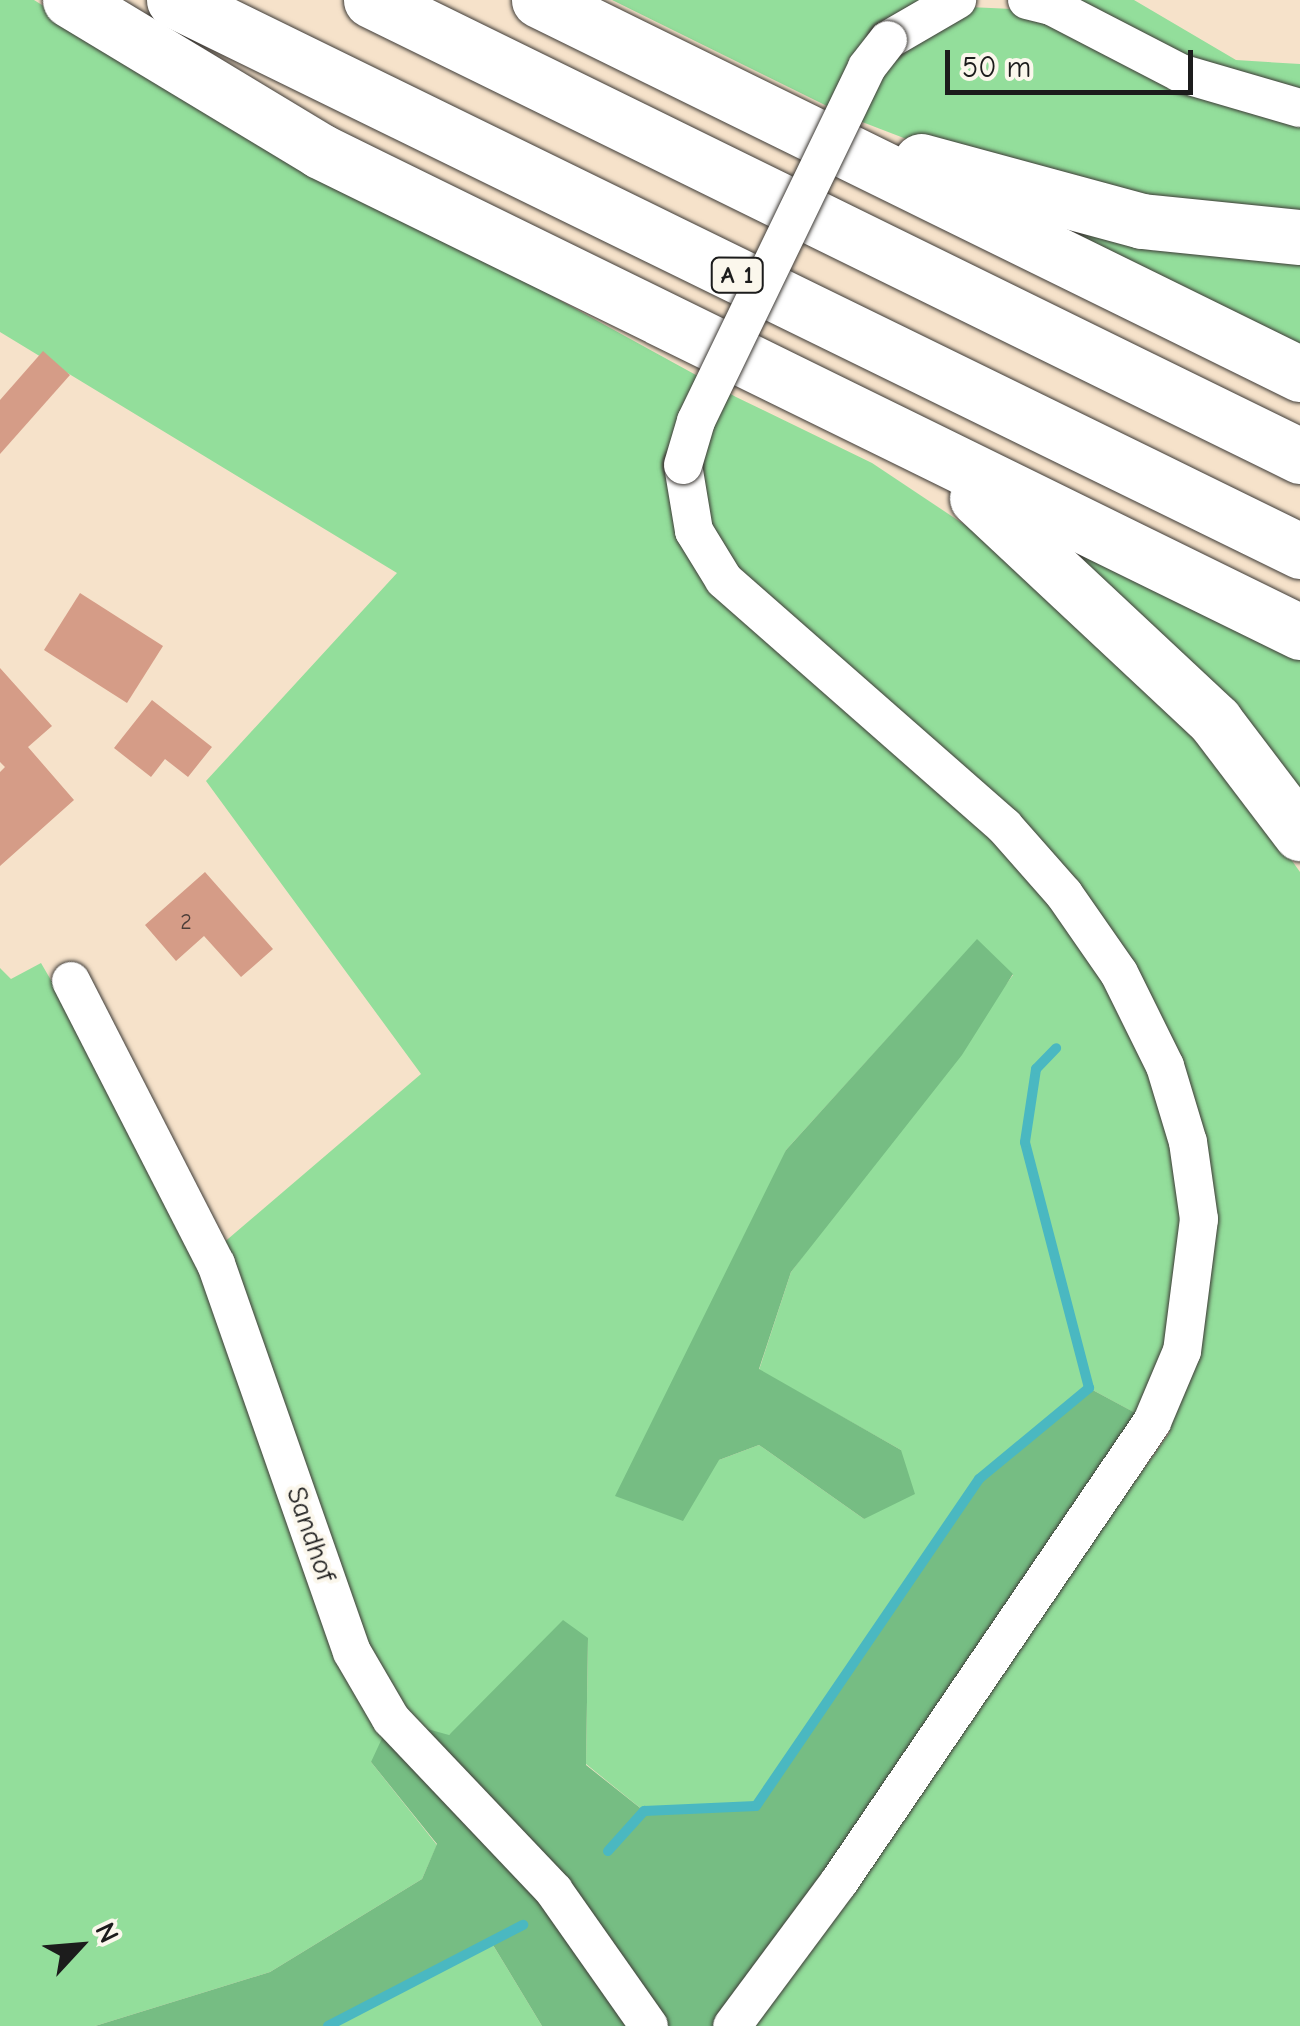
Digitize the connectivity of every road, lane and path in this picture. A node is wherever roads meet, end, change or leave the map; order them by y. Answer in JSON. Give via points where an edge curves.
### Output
{"nodes":[{"id":1,"x":70,"y":0,"type":"edge"},
{"id":2,"x":174,"y":0,"type":"edge"},
{"id":3,"x":371,"y":0,"type":"edge"},
{"id":4,"x":539,"y":0,"type":"edge"},
{"id":5,"x":957,"y":0,"type":"edge"},
{"id":6,"x":1027,"y":0,"type":"edge"},
{"id":7,"x":1300,"y":108,"type":"edge"},
{"id":8,"x":802,"y":129,"type":"junction"},
{"id":9,"x":1300,"y":237,"type":"edge"},
{"id":10,"x":1300,"y":374,"type":"edge"},
{"id":11,"x":904,"y":440,"type":"junction"},
{"id":12,"x":1300,"y":456,"type":"edge"},
{"id":13,"x":1300,"y":550,"type":"edge"},
{"id":14,"x":1300,"y":632,"type":"edge"},
{"id":15,"x":1300,"y":832,"type":"edge"},
{"id":16,"x":71,"y":981,"type":"dead end"},
{"id":17,"x":650,"y":2026,"type":"edge"},
{"id":18,"x":732,"y":2026,"type":"edge"}],
"edges":[{"from":1,"to":11,"type":"highway","via":[[320,152]]},
{"from":2,"to":13,"type":"highway","number":"A 1"},
{"from":3,"to":12,"type":"highway"},
{"from":4,"to":8,"type":"highway"},
{"from":5,"to":18,"type":"street","bridge":true,"via":[[888,40],[867,67],[713,385],[683,465],[694,531],[724,580],[1004,826],[1119,973],[1164,1066],[1188,1142],[1200,1220],[1182,1351],[1152,1422],[839,1882]]},
{"from":6,"to":7,"type":"street","via":[[1180,73]]},
{"from":8,"to":9,"type":"highway","via":[[1142,221]]},
{"from":8,"to":10,"type":"highway"},
{"from":11,"to":14,"type":"highway"},
{"from":11,"to":15,"type":"highway","via":[[1020,532],[1133,638],[1215,721]]},
{"from":16,"to":17,"type":"street","name":"Sandhof","via":[[216,1264],[352,1652],[391,1718],[554,1891]]}]}
